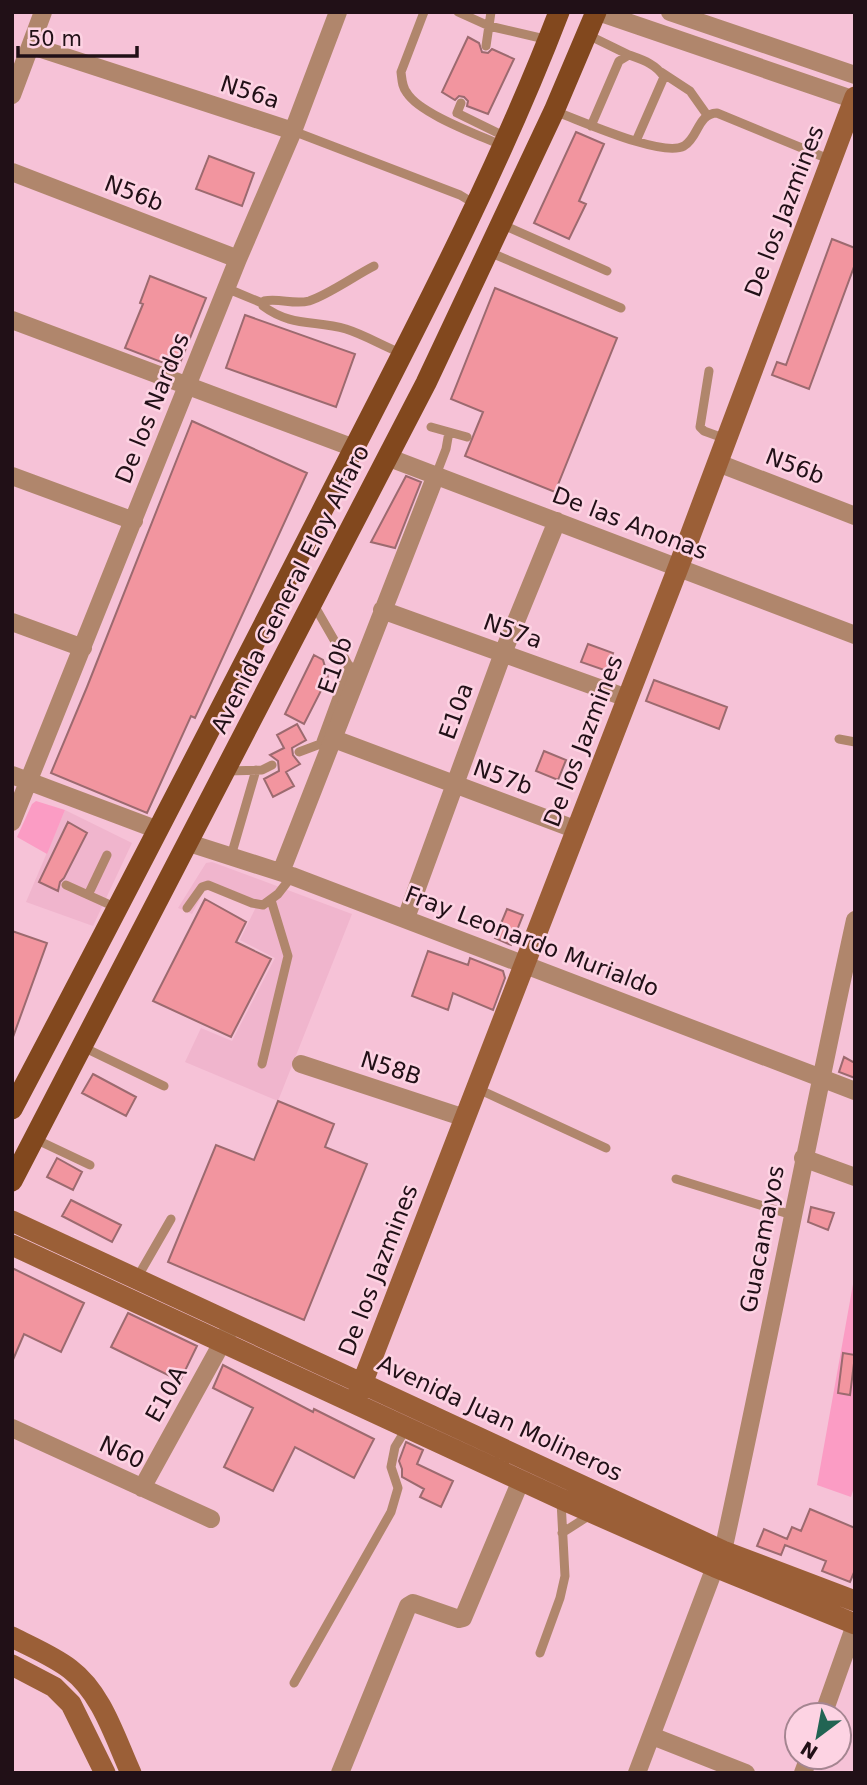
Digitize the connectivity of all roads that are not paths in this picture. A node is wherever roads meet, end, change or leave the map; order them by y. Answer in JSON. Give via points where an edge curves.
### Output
{"nodes":[{"id":1,"x":43,"y":12,"type":"edge"},
{"id":2,"x":338,"y":12,"type":"edge"},
{"id":3,"x":424,"y":12,"type":"edge"},
{"id":4,"x":458,"y":12,"type":"edge"},
{"id":5,"x":491,"y":12,"type":"edge"},
{"id":6,"x":559,"y":12,"type":"edge"},
{"id":7,"x":597,"y":12,"type":"edge"},
{"id":8,"x":682,"y":14,"type":"edge"},
{"id":9,"x":489,"y":26,"type":"junction"},
{"id":10,"x":586,"y":35,"type":"junction"},
{"id":11,"x":549,"y":40,"type":"junction"},
{"id":12,"x":32,"y":46,"type":"junction"},
{"id":13,"x":486,"y":46,"type":"dead end"},
{"id":14,"x":629,"y":55,"type":"junction"},
{"id":15,"x":660,"y":71,"type":"junction"},
{"id":16,"x":855,"y":75,"type":"edge"},
{"id":17,"x":12,"y":94,"type":"edge"},
{"id":18,"x":854,"y":99,"type":"edge"},
{"id":19,"x":461,"y":103,"type":"dead end"},
{"id":20,"x":554,"y":111,"type":"junction"},
{"id":21,"x":707,"y":115,"type":"junction"},
{"id":22,"x":591,"y":126,"type":"junction"},
{"id":23,"x":293,"y":131,"type":"junction"},
{"id":24,"x":636,"y":141,"type":"junction"},
{"id":25,"x":505,"y":142,"type":"junction"},
{"id":26,"x":831,"y":160,"type":"junction"},
{"id":27,"x":12,"y":173,"type":"edge"},
{"id":28,"x":475,"y":204,"type":"junction"},
{"id":29,"x":501,"y":224,"type":"junction"},
{"id":30,"x":488,"y":252,"type":"junction"},
{"id":31,"x":238,"y":258,"type":"junction"},
{"id":32,"x":374,"y":265,"type":"dead end"},
{"id":33,"x":607,"y":271,"type":"dead end"},
{"id":34,"x":226,"y":288,"type":"junction"},
{"id":35,"x":262,"y":303,"type":"junction"},
{"id":36,"x":621,"y":308,"type":"dead end"},
{"id":37,"x":12,"y":320,"type":"edge"},
{"id":38,"x":403,"y":354,"type":"junction"},
{"id":39,"x":709,"y":371,"type":"dead end"},
{"id":40,"x":187,"y":386,"type":"junction"},
{"id":41,"x":431,"y":427,"type":"dead end"},
{"id":42,"x":449,"y":432,"type":"junction"},
{"id":43,"x":467,"y":437,"type":"dead end"},
{"id":44,"x":726,"y":439,"type":"junction"},
{"id":45,"x":354,"y":449,"type":"junction"},
{"id":46,"x":387,"y":457,"type":"junction"},
{"id":47,"x":718,"y":463,"type":"junction"},
{"id":48,"x":436,"y":475,"type":"junction"},
{"id":49,"x":12,"y":476,"type":"edge"},
{"id":50,"x":855,"y":516,"type":"edge"},
{"id":51,"x":134,"y":521,"type":"junction"},
{"id":52,"x":557,"y":522,"type":"junction"},
{"id":53,"x":678,"y":568,"type":"junction"},
{"id":54,"x":313,"y":603,"type":"junction"},
{"id":55,"x":382,"y":610,"type":"junction"},
{"id":56,"x":12,"y":622,"type":"edge"},
{"id":57,"x":855,"y":635,"type":"edge"},
{"id":58,"x":83,"y":648,"type":"junction"},
{"id":59,"x":503,"y":653,"type":"junction"},
{"id":60,"x":353,"y":672,"type":"junction"},
{"id":61,"x":627,"y":698,"type":"junction"},
{"id":62,"x":839,"y":739,"type":"dead end"},
{"id":63,"x":327,"y":742,"type":"junction"},
{"id":64,"x":855,"y":742,"type":"edge"},
{"id":65,"x":299,"y":752,"type":"dead end"},
{"id":66,"x":272,"y":765,"type":"dead end"},
{"id":67,"x":256,"y":770,"type":"junction"},
{"id":68,"x":226,"y":771,"type":"junction"},
{"id":69,"x":21,"y":778,"type":"edge"},
{"id":70,"x":456,"y":785,"type":"junction"},
{"id":71,"x":12,"y":822,"type":"edge"},
{"id":72,"x":158,"y":830,"type":"junction"},
{"id":73,"x":577,"y":830,"type":"junction"},
{"id":74,"x":189,"y":843,"type":"junction"},
{"id":75,"x":107,"y":855,"type":"dead end"},
{"id":76,"x":231,"y":856,"type":"junction"},
{"id":77,"x":286,"y":874,"type":"junction"},
{"id":78,"x":66,"y":885,"type":"dead end"},
{"id":79,"x":88,"y":895,"type":"junction"},
{"id":80,"x":271,"y":900,"type":"junction"},
{"id":81,"x":118,"y":908,"type":"junction"},
{"id":82,"x":187,"y":908,"type":"dead end"},
{"id":83,"x":405,"y":918,"type":"junction"},
{"id":84,"x":855,"y":920,"type":"edge"},
{"id":85,"x":524,"y":966,"type":"junction"},
{"id":86,"x":83,"y":1047,"type":"junction"},
{"id":87,"x":262,"y":1064,"type":"dead end"},
{"id":88,"x":302,"y":1064,"type":"dead end"},
{"id":89,"x":820,"y":1077,"type":"junction"},
{"id":90,"x":164,"y":1086,"type":"dead end"},
{"id":91,"x":476,"y":1088,"type":"junction"},
{"id":92,"x":855,"y":1091,"type":"edge"},
{"id":93,"x":12,"y":1109,"type":"edge"},
{"id":94,"x":465,"y":1118,"type":"junction"},
{"id":95,"x":34,"y":1138,"type":"junction"},
{"id":96,"x":606,"y":1148,"type":"dead end"},
{"id":97,"x":803,"y":1158,"type":"junction"},
{"id":98,"x":90,"y":1165,"type":"dead end"},
{"id":99,"x":855,"y":1177,"type":"edge"},
{"id":100,"x":676,"y":1179,"type":"dead end"},
{"id":101,"x":12,"y":1181,"type":"edge"},
{"id":102,"x":792,"y":1215,"type":"junction"},
{"id":103,"x":171,"y":1219,"type":"dead end"},
{"id":104,"x":12,"y":1221,"type":"edge"},
{"id":105,"x":12,"y":1245,"type":"edge"},
{"id":106,"x":136,"y":1279,"type":"junction"},
{"id":107,"x":228,"y":1333,"type":"junction"},
{"id":108,"x":358,"y":1393,"type":"junction"},
{"id":109,"x":407,"y":1427,"type":"junction"},
{"id":110,"x":12,"y":1429,"type":"edge"},
{"id":111,"x":522,"y":1480,"type":"junction"},
{"id":112,"x":142,"y":1489,"type":"junction"},
{"id":113,"x":561,"y":1499,"type":"junction"},
{"id":114,"x":593,"y":1513,"type":"junction"},
{"id":115,"x":211,"y":1519,"type":"dead end"},
{"id":116,"x":562,"y":1533,"type":"junction"},
{"id":117,"x":719,"y":1559,"type":"junction"},
{"id":118,"x":855,"y":1601,"type":"edge"},
{"id":119,"x":855,"y":1624,"type":"edge"},
{"id":120,"x":12,"y":1637,"type":"edge"},
{"id":121,"x":540,"y":1653,"type":"dead end"},
{"id":122,"x":12,"y":1665,"type":"edge"},
{"id":123,"x":294,"y":1683,"type":"dead end"},
{"id":124,"x":828,"y":1701,"type":"edge"},
{"id":125,"x":652,"y":1735,"type":"junction"},
{"id":126,"x":104,"y":1773,"type":"edge"},
{"id":127,"x":131,"y":1773,"type":"edge"},
{"id":128,"x":341,"y":1773,"type":"edge"},
{"id":129,"x":638,"y":1773,"type":"edge"},
{"id":130,"x":746,"y":1773,"type":"edge"}],
"edges":[{"from":1,"to":12,"type":"street"},
{"from":2,"to":23,"type":"street","name":"De los Nardos"},
{"from":3,"to":25,"type":"lane","via":[[401,72],[406,93],[429,112]]},
{"from":4,"to":9,"type":"lane"},
{"from":5,"to":9,"type":"lane"},
{"from":6,"to":11,"type":"main road","name":"Avenida General Eloy Alfaro"},
{"from":7,"to":10,"type":"main road","name":"Avenida General Eloy Alfaro"},
{"from":7,"to":18,"type":"street"},
{"from":8,"to":16,"type":"street"},
{"from":9,"to":11,"type":"lane"},
{"from":9,"to":13,"type":"lane"},
{"from":10,"to":14,"type":"lane"},
{"from":10,"to":20,"type":"main road","name":"Avenida General Eloy Alfaro"},
{"from":11,"to":25,"type":"main road","name":"Avenida General Eloy Alfaro"},
{"from":12,"to":17,"type":"street"},
{"from":12,"to":23,"type":"street","name":"N56a"},
{"from":14,"to":15,"type":"lane"},
{"from":14,"to":22,"type":"lane","via":[[619,61]]},
{"from":15,"to":21,"type":"lane","via":[[690,91]]},
{"from":15,"to":24,"type":"lane","via":[[662,85]]},
{"from":18,"to":26,"type":"street","name":"De los Jazmines"},
{"from":19,"to":25,"type":"lane","via":[[457,113]]},
{"from":20,"to":22,"type":"lane"},
{"from":20,"to":29,"type":"main road","name":"Avenida General Eloy Alfaro"},
{"from":21,"to":24,"type":"lane","via":[[683,147],[669,149]]},
{"from":21,"to":26,"type":"lane","via":[[717,113]]},
{"from":22,"to":24,"type":"lane"},
{"from":23,"to":28,"type":"lane"},
{"from":23,"to":31,"type":"street","name":"De los Nardos"},
{"from":25,"to":28,"type":"main road","name":"Avenida General Eloy Alfaro"},
{"from":26,"to":44,"type":"street","name":"De los Jazmines"},
{"from":27,"to":31,"type":"street","name":"N56b"},
{"from":28,"to":38,"type":"main road","name":"Avenida General Eloy Alfaro"},
{"from":29,"to":30,"type":"main road","name":"Avenida General Eloy Alfaro"},
{"from":29,"to":33,"type":"lane"},
{"from":30,"to":36,"type":"lane"},
{"from":30,"to":46,"type":"main road","name":"Avenida General Eloy Alfaro"},
{"from":31,"to":34,"type":"street","name":"De los Nardos"},
{"from":32,"to":35,"type":"lane","via":[[310,300]]},
{"from":34,"to":35,"type":"lane"},
{"from":34,"to":40,"type":"street","name":"De los Nardos"},
{"from":35,"to":38,"type":"lane","via":[[297,323],[345,329]]},
{"from":37,"to":40,"type":"street"},
{"from":38,"to":45,"type":"main road","name":"Avenida General Eloy Alfaro"},
{"from":39,"to":44,"type":"lane","via":[[700,427]]},
{"from":40,"to":45,"type":"street"},
{"from":40,"to":51,"type":"street","name":"De los Nardos"},
{"from":41,"to":42,"type":"lane"},
{"from":42,"to":43,"type":"lane"},
{"from":42,"to":48,"type":"lane"},
{"from":44,"to":47,"type":"street","name":"De los Jazmines"},
{"from":45,"to":72,"type":"main road","name":"Avenida General Eloy Alfaro"},
{"from":46,"to":48,"type":"street","name":"De las Anonas"},
{"from":46,"to":54,"type":"main road","name":"Avenida General Eloy Alfaro"},
{"from":47,"to":50,"type":"street","name":"N56b"},
{"from":47,"to":53,"type":"street","name":"De los Jazmines"},
{"from":48,"to":52,"type":"street","name":"De las Anonas"},
{"from":48,"to":55,"type":"street","name":"E10b"},
{"from":49,"to":51,"type":"street"},
{"from":51,"to":58,"type":"street","name":"De los Nardos"},
{"from":52,"to":53,"type":"street","name":"De las Anonas"},
{"from":52,"to":59,"type":"street","name":"E10a"},
{"from":53,"to":57,"type":"street","name":"De las Anonas"},
{"from":53,"to":61,"type":"street","name":"De los Jazmines"},
{"from":54,"to":60,"type":"lane"},
{"from":54,"to":68,"type":"main road","name":"Avenida General Eloy Alfaro"},
{"from":55,"to":59,"type":"street","name":"N57a"},
{"from":55,"to":60,"type":"street","name":"E10b"},
{"from":56,"to":58,"type":"street"},
{"from":58,"to":69,"type":"street","name":"De los Nardos"},
{"from":59,"to":61,"type":"street","name":"N57a"},
{"from":59,"to":70,"type":"street","name":"E10a"},
{"from":60,"to":63,"type":"street","name":"E10b"},
{"from":61,"to":73,"type":"street","name":"De los Jazmines"},
{"from":62,"to":64,"type":"lane"},
{"from":63,"to":65,"type":"lane"},
{"from":63,"to":70,"type":"street","name":"N57b"},
{"from":63,"to":77,"type":"street","name":"E10b"},
{"from":66,"to":67,"type":"lane"},
{"from":67,"to":68,"type":"lane"},
{"from":67,"to":76,"type":"lane"},
{"from":68,"to":74,"type":"main road","name":"Avenida General Eloy Alfaro"},
{"from":69,"to":71,"type":"street","name":"De los Nardos"},
{"from":69,"to":72,"type":"street"},
{"from":70,"to":73,"type":"street","name":"N57b"},
{"from":70,"to":83,"type":"street","name":"E10a"},
{"from":72,"to":81,"type":"main road","name":"Avenida General Eloy Alfaro"},
{"from":73,"to":85,"type":"street","name":"De los Jazmines"},
{"from":74,"to":76,"type":"street","name":"Fray Leonardo Murialdo"},
{"from":74,"to":86,"type":"main road","name":"Avenida General Eloy Alfaro"},
{"from":75,"to":79,"type":"lane"},
{"from":76,"to":77,"type":"street","name":"Fray Leonardo Murialdo"},
{"from":77,"to":80,"type":"lane"},
{"from":77,"to":83,"type":"street","name":"Fray Leonardo Murialdo"},
{"from":78,"to":79,"type":"lane"},
{"from":79,"to":81,"type":"lane"},
{"from":80,"to":82,"type":"lane","via":[[263,905],[252,903],[208,885]]},
{"from":80,"to":87,"type":"lane","via":[[288,956]]},
{"from":81,"to":93,"type":"main road","name":"Avenida General Eloy Alfaro"},
{"from":83,"to":85,"type":"street","name":"Fray Leonardo Murialdo"},
{"from":84,"to":89,"type":"street","name":"Guacamayos"},
{"from":85,"to":89,"type":"street","name":"Fray Leonardo Murialdo"},
{"from":85,"to":91,"type":"street","name":"De los Jazmines"},
{"from":86,"to":90,"type":"lane"},
{"from":86,"to":95,"type":"main road","name":"Avenida General Eloy Alfaro"},
{"from":88,"to":94,"type":"street","name":"N58B"},
{"from":89,"to":92,"type":"street","name":"Fray Leonardo Murialdo"},
{"from":89,"to":97,"type":"street","name":"Guacamayos"},
{"from":91,"to":94,"type":"street","name":"De los Jazmines"},
{"from":91,"to":96,"type":"lane"},
{"from":94,"to":108,"type":"street","name":"De los Jazmines"},
{"from":95,"to":98,"type":"lane"},
{"from":95,"to":101,"type":"main road","name":"Avenida General Eloy Alfaro"},
{"from":97,"to":99,"type":"street"},
{"from":97,"to":102,"type":"street","name":"Guacamayos"},
{"from":100,"to":102,"type":"lane"},
{"from":102,"to":117,"type":"street","name":"Guacamayos"},
{"from":103,"to":106,"type":"lane"},
{"from":104,"to":106,"type":"street","name":"Avenida Juan Molineros"},
{"from":105,"to":107,"type":"street","name":"Avenida Juan Molineros"},
{"from":106,"to":107,"type":"street","name":"Avenida Juan Molineros"},
{"from":107,"to":108,"type":"street","name":"Avenida Juan Molineros"},
{"from":107,"to":112,"type":"street","name":"E10A"},
{"from":108,"to":109,"type":"street","name":"Avenida Juan Molineros"},
{"from":108,"to":117,"type":"street","name":"Avenida Juan Molineros"},
{"from":109,"to":111,"type":"street","name":"Avenida Juan Molineros"},
{"from":109,"to":123,"type":"lane","via":[[395,1447],[391,1467],[398,1488],[391,1512]]},
{"from":110,"to":112,"type":"street","name":"N60"},
{"from":111,"to":113,"type":"street","name":"Avenida Juan Molineros"},
{"from":111,"to":128,"type":"street","via":[[463,1618],[413,1603],[408,1606]]},
{"from":112,"to":115,"type":"street","name":"N60"},
{"from":113,"to":114,"type":"street","name":"Avenida Juan Molineros"},
{"from":113,"to":116,"type":"lane"},
{"from":114,"to":116,"type":"lane"},
{"from":114,"to":117,"type":"street","name":"Avenida Juan Molineros"},
{"from":116,"to":121,"type":"lane","via":[[565,1576]]},
{"from":117,"to":118,"type":"street","name":"Avenida Juan Molineros"},
{"from":117,"to":119,"type":"street","name":"Avenida Juan Molineros"},
{"from":117,"to":125,"type":"street","name":"Guacamayos"},
{"from":119,"to":124,"type":"street"},
{"from":120,"to":127,"type":"street","via":[[82,1679],[98,1701]]},
{"from":122,"to":126,"type":"street","via":[[54,1687],[71,1704]]},
{"from":125,"to":129,"type":"street","name":"Guacamayos"},
{"from":125,"to":130,"type":"street"}]}
